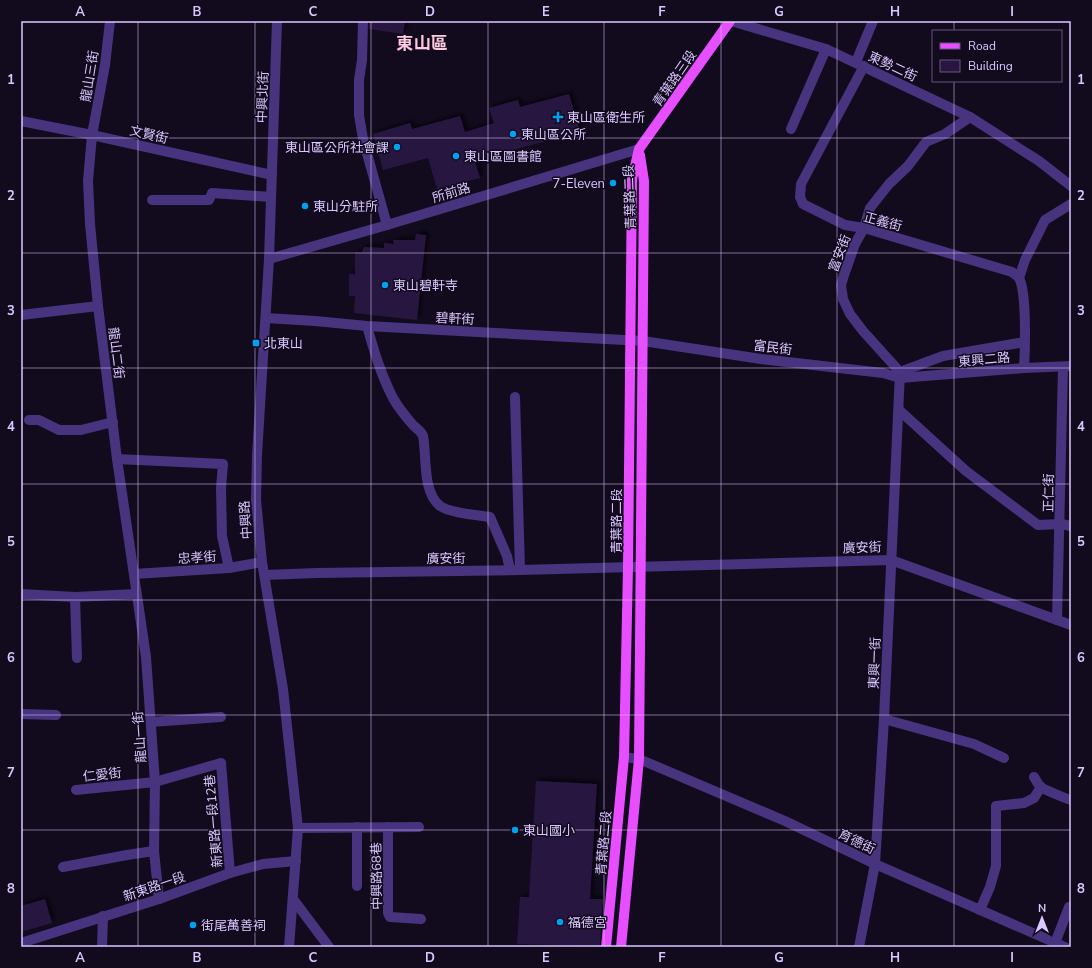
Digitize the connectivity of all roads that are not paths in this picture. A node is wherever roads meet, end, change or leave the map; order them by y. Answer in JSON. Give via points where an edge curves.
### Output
{"nodes":[{"id":1,"x":110,"y":21,"type":"edge"},
{"id":2,"x":278,"y":21,"type":"edge"},
{"id":3,"x":363,"y":21,"type":"edge"},
{"id":4,"x":730,"y":21,"type":"edge"},
{"id":5,"x":872,"y":21,"type":"edge"},
{"id":6,"x":826,"y":49,"type":"junction"},
{"id":7,"x":860,"y":64,"type":"junction"},
{"id":8,"x":970,"y":117,"type":"junction"},
{"id":9,"x":21,"y":121,"type":"edge"},
{"id":10,"x":791,"y":129,"type":"dead end"},
{"id":11,"x":92,"y":135,"type":"junction"},
{"id":12,"x":639,"y":149,"type":"junction"},
{"id":13,"x":272,"y":175,"type":"junction"},
{"id":14,"x":1071,"y":186,"type":"edge"},
{"id":15,"x":271,"y":197,"type":"junction"},
{"id":16,"x":152,"y":200,"type":"dead end"},
{"id":17,"x":1071,"y":204,"type":"edge"},
{"id":18,"x":386,"y":225,"type":"junction"},
{"id":19,"x":864,"y":228,"type":"junction"},
{"id":20,"x":269,"y":259,"type":"junction"},
{"id":21,"x":1019,"y":278,"type":"junction"},
{"id":22,"x":98,"y":306,"type":"junction"},
{"id":23,"x":21,"y":315,"type":"edge"},
{"id":24,"x":266,"y":318,"type":"junction"},
{"id":25,"x":367,"y":326,"type":"junction"},
{"id":26,"x":630,"y":341,"type":"junction"},
{"id":27,"x":643,"y":341,"type":"junction"},
{"id":28,"x":1025,"y":342,"type":"junction"},
{"id":29,"x":1067,"y":366,"type":"edge"},
{"id":30,"x":1024,"y":368,"type":"junction"},
{"id":31,"x":900,"y":375,"type":"junction"},
{"id":32,"x":515,"y":397,"type":"dead end"},
{"id":33,"x":899,"y":410,"type":"junction"},
{"id":34,"x":29,"y":420,"type":"dead end"},
{"id":35,"x":113,"y":422,"type":"junction"},
{"id":36,"x":118,"y":459,"type":"junction"},
{"id":37,"x":1061,"y":524,"type":"junction"},
{"id":38,"x":1071,"y":526,"type":"edge"},
{"id":39,"x":891,"y":560,"type":"junction"},
{"id":40,"x":262,"y":562,"type":"junction"},
{"id":41,"x":641,"y":566,"type":"junction"},
{"id":42,"x":628,"y":567,"type":"junction"},
{"id":43,"x":229,"y":568,"type":"junction"},
{"id":44,"x":515,"y":570,"type":"junction"},
{"id":45,"x":134,"y":574,"type":"junction"},
{"id":46,"x":265,"y":575,"type":"junction"},
{"id":47,"x":21,"y":594,"type":"edge"},
{"id":48,"x":136,"y":594,"type":"junction"},
{"id":49,"x":75,"y":597,"type":"junction"},
{"id":50,"x":1057,"y":620,"type":"junction"},
{"id":51,"x":1071,"y":625,"type":"edge"},
{"id":52,"x":77,"y":658,"type":"dead end"},
{"id":53,"x":21,"y":714,"type":"edge"},
{"id":54,"x":56,"y":715,"type":"dead end"},
{"id":55,"x":221,"y":717,"type":"dead end"},
{"id":56,"x":884,"y":719,"type":"junction"},
{"id":57,"x":151,"y":722,"type":"junction"},
{"id":58,"x":624,"y":757,"type":"junction"},
{"id":59,"x":1004,"y":758,"type":"dead end"},
{"id":60,"x":639,"y":759,"type":"junction"},
{"id":61,"x":1034,"y":777,"type":"dead end"},
{"id":62,"x":155,"y":782,"type":"junction"},
{"id":63,"x":1041,"y":787,"type":"junction"},
{"id":64,"x":76,"y":790,"type":"dead end"},
{"id":65,"x":1071,"y":800,"type":"edge"},
{"id":66,"x":358,"y":827,"type":"junction"},
{"id":67,"x":388,"y":827,"type":"junction"},
{"id":68,"x":420,"y":827,"type":"dead end"},
{"id":69,"x":298,"y":828,"type":"junction"},
{"id":70,"x":154,"y":851,"type":"junction"},
{"id":71,"x":296,"y":861,"type":"junction"},
{"id":72,"x":875,"y":864,"type":"junction"},
{"id":73,"x":63,"y":867,"type":"dead end"},
{"id":74,"x":230,"y":873,"type":"junction"},
{"id":75,"x":357,"y":886,"type":"dead end"},
{"id":76,"x":159,"y":899,"type":"junction"},
{"id":77,"x":293,"y":899,"type":"junction"},
{"id":78,"x":1071,"y":907,"type":"edge"},
{"id":79,"x":980,"y":910,"type":"junction"},
{"id":80,"x":103,"y":916,"type":"junction"},
{"id":81,"x":421,"y":919,"type":"dead end"},
{"id":82,"x":21,"y":943,"type":"edge"},
{"id":83,"x":1060,"y":945,"type":"edge"},
{"id":84,"x":102,"y":947,"type":"edge"},
{"id":85,"x":289,"y":947,"type":"edge"},
{"id":86,"x":329,"y":947,"type":"edge"},
{"id":87,"x":606,"y":947,"type":"edge"},
{"id":88,"x":621,"y":947,"type":"edge"},
{"id":89,"x":859,"y":947,"type":"edge"}],
"edges":[{"from":1,"to":11,"type":"street","name":"龍山三街"},
{"from":2,"to":13,"type":"street","name":"中興北街"},
{"from":3,"to":18,"type":"street","via":[[359,115]]},
{"from":4,"to":6,"type":"street","name":"東勢二街"},
{"from":4,"to":12,"type":"main road","name":"青葉路三段"},
{"from":5,"to":7,"type":"street","name":"正義街"},
{"from":6,"to":7,"type":"street","name":"東勢二街"},
{"from":6,"to":10,"type":"street"},
{"from":7,"to":8,"type":"street","name":"東勢二街"},
{"from":7,"to":19,"type":"street","name":"正義街","via":[[801,184],[800,197],[803,204],[845,225]]},
{"from":8,"to":14,"type":"street","name":"東勢二街","via":[[1039,161]]},
{"from":8,"to":19,"type":"street","name":"富安街","via":[[945,134],[926,142],[870,208]]},
{"from":9,"to":11,"type":"street","name":"文賢街"},
{"from":11,"to":13,"type":"street","name":"文賢街"},
{"from":11,"to":22,"type":"street","name":"龍山二街","via":[[88,181]]},
{"from":12,"to":18,"type":"street","name":"所前路"},
{"from":12,"to":26,"type":"main road","name":"青葉路二段","via":[[632,179]]},
{"from":12,"to":27,"type":"main road","name":"青葉路二段","via":[[644,181]]},
{"from":13,"to":15,"type":"street","name":"中興路"},
{"from":15,"to":16,"type":"street","via":[[212,193],[209,200]]},
{"from":15,"to":20,"type":"street","name":"中興路"},
{"from":17,"to":21,"type":"street","via":[[1045,220]]},
{"from":18,"to":20,"type":"street","name":"所前路"},
{"from":19,"to":21,"type":"street","name":"正義街","via":[[1012,272]]},
{"from":19,"to":31,"type":"street","name":"富安街","via":[[854,244],[841,285],[843,299],[850,314]]},
{"from":20,"to":24,"type":"street","name":"中興路"},
{"from":21,"to":28,"type":"street","via":[[1023,296]]},
{"from":22,"to":23,"type":"street"},
{"from":22,"to":35,"type":"street","name":"龍山二街"},
{"from":24,"to":25,"type":"street","name":"碧軒街"},
{"from":24,"to":40,"type":"street","name":"中興路","via":[[256,500]]},
{"from":25,"to":26,"type":"street","name":"碧軒街"},
{"from":25,"to":44,"type":"street","via":[[393,399],[422,435],[428,482],[433,497],[440,506],[453,512],[490,517]]},
{"from":26,"to":27,"type":"street","name":"碧軒街"},
{"from":26,"to":42,"type":"main road","name":"青葉路二段"},
{"from":27,"to":31,"type":"street","name":"富民街","via":[[761,359]]},
{"from":27,"to":41,"type":"main road","name":"青葉路二段"},
{"from":28,"to":30,"type":"street"},
{"from":28,"to":31,"type":"street","via":[[943,356]]},
{"from":29,"to":30,"type":"street","name":"東興二路"},
{"from":29,"to":37,"type":"street","name":"正仁街"},
{"from":30,"to":31,"type":"street","name":"東興二路"},
{"from":31,"to":33,"type":"street","name":"東興一街"},
{"from":32,"to":44,"type":"street"},
{"from":33,"to":37,"type":"street","via":[[966,471],[1038,525]]},
{"from":33,"to":39,"type":"street","name":"東興一街"},
{"from":34,"to":35,"type":"street","via":[[39,420],[59,430],[81,430]]},
{"from":35,"to":36,"type":"street","name":"龍山二街"},
{"from":36,"to":43,"type":"street","via":[[223,464],[222,536]]},
{"from":36,"to":45,"type":"street","name":"龍山二街"},
{"from":37,"to":38,"type":"street"},
{"from":37,"to":50,"type":"street","name":"正仁街"},
{"from":39,"to":41,"type":"street","name":"廣安街"},
{"from":39,"to":50,"type":"street","name":"廣安街"},
{"from":39,"to":56,"type":"street","name":"東興一街"},
{"from":40,"to":43,"type":"street","name":"忠孝街"},
{"from":40,"to":46,"type":"street","name":"中興路"},
{"from":41,"to":42,"type":"street","name":"廣安街"},
{"from":41,"to":60,"type":"main road","name":"青葉路二段"},
{"from":42,"to":44,"type":"street","name":"廣安街"},
{"from":42,"to":58,"type":"main road","name":"青葉路二段"},
{"from":43,"to":45,"type":"street","name":"忠孝街"},
{"from":44,"to":46,"type":"street","name":"廣安街"},
{"from":45,"to":48,"type":"street","name":"龍山一街"},
{"from":46,"to":69,"type":"street","name":"中興路","via":[[283,689]]},
{"from":47,"to":49,"type":"street"},
{"from":48,"to":49,"type":"street"},
{"from":48,"to":57,"type":"street","name":"龍山一街","via":[[146,656]]},
{"from":49,"to":52,"type":"street"},
{"from":50,"to":51,"type":"street","name":"廣安街"},
{"from":53,"to":54,"type":"street"},
{"from":55,"to":57,"type":"street"},
{"from":56,"to":59,"type":"street","via":[[974,744]]},
{"from":56,"to":72,"type":"street","name":"東興一街"},
{"from":57,"to":62,"type":"street","name":"龍山一街"},
{"from":58,"to":60,"type":"street","name":"育德街"},
{"from":58,"to":87,"type":"main road","name":"青葉路二段"},
{"from":60,"to":72,"type":"street","name":"育德街","via":[[785,821]]},
{"from":60,"to":88,"type":"main road","name":"青葉路二段"},
{"from":61,"to":63,"type":"street"},
{"from":62,"to":64,"type":"street","name":"仁愛街"},
{"from":62,"to":70,"type":"street","name":"龍山一街"},
{"from":62,"to":74,"type":"street","name":"新東路一段12巷","via":[[220,763]]},
{"from":63,"to":65,"type":"street"},
{"from":63,"to":79,"type":"street","via":[[1034,798],[996,806],[996,866]]},
{"from":66,"to":67,"type":"street"},
{"from":66,"to":69,"type":"street"},
{"from":66,"to":75,"type":"street"},
{"from":67,"to":68,"type":"street"},
{"from":67,"to":81,"type":"street","name":"中興路68巷","via":[[388,913],[390,918]]},
{"from":69,"to":71,"type":"street","name":"中興路"},
{"from":70,"to":73,"type":"street"},
{"from":70,"to":76,"type":"street","name":"龍山一街"},
{"from":71,"to":74,"type":"street","name":"新東路一段","via":[[263,864]]},
{"from":71,"to":77,"type":"street","name":"中興路"},
{"from":72,"to":79,"type":"street","name":"育德街"},
{"from":72,"to":89,"type":"street","name":"東興一街"},
{"from":74,"to":76,"type":"street","name":"新東路一段"},
{"from":76,"to":80,"type":"street","name":"新東路一段"},
{"from":77,"to":85,"type":"street"},
{"from":77,"to":86,"type":"street"},
{"from":78,"to":83,"type":"street","via":[[1064,916]]},
{"from":79,"to":83,"type":"street","name":"育德街"},
{"from":80,"to":82,"type":"street","name":"新東路一段"},
{"from":80,"to":84,"type":"street"}]}
